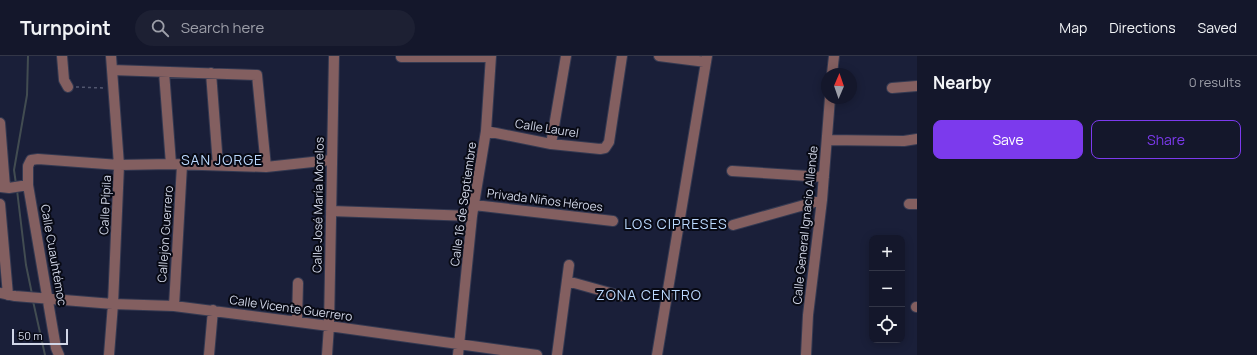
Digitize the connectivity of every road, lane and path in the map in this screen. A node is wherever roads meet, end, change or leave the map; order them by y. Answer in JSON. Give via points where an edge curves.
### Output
{"nodes":[{"id":1,"x":62,"y":56,"type":"edge"},
{"id":2,"x":111,"y":56,"type":"edge"},
{"id":3,"x":334,"y":56,"type":"edge"},
{"id":4,"x":566,"y":56,"type":"edge"},
{"id":5,"x":622,"y":56,"type":"edge"},
{"id":6,"x":659,"y":56,"type":"edge"},
{"id":7,"x":834,"y":56,"type":"edge"},
{"id":8,"x":401,"y":57,"type":"dead end"},
{"id":9,"x":491,"y":57,"type":"edge"},
{"id":10,"x":706,"y":59,"type":"edge"},
{"id":11,"x":833,"y":68,"type":"edge"},
{"id":12,"x":112,"y":70,"type":"junction"},
{"id":13,"x":164,"y":72,"type":"junction"},
{"id":14,"x":211,"y":73,"type":"junction"},
{"id":15,"x":917,"y":86,"type":"edge"},
{"id":16,"x":68,"y":87,"type":"joint"},
{"id":17,"x":114,"y":88,"type":"junction"},
{"id":18,"x":892,"y":88,"type":"dead end"},
{"id":19,"x":830,"y":104,"type":"edge"},
{"id":20,"x":0,"y":123,"type":"edge"},
{"id":21,"x":486,"y":132,"type":"junction"},
{"id":22,"x":1,"y":134,"type":"edge"},
{"id":23,"x":917,"y":139,"type":"edge"},
{"id":24,"x":827,"y":140,"type":"junction"},
{"id":25,"x":551,"y":144,"type":"junction"},
{"id":26,"x":331,"y":160,"type":"junction"},
{"id":27,"x":171,"y":164,"type":"junction"},
{"id":28,"x":119,"y":165,"type":"junction"},
{"id":29,"x":182,"y":165,"type":"junction"},
{"id":30,"x":218,"y":165,"type":"junction"},
{"id":31,"x":266,"y":167,"type":"junction"},
{"id":32,"x":732,"y":171,"type":"dead end"},
{"id":33,"x":824,"y":177,"type":"junction"},
{"id":34,"x":12,"y":187,"type":"edge"},
{"id":35,"x":822,"y":200,"type":"junction"},
{"id":36,"x":0,"y":204,"type":"edge"},
{"id":37,"x":474,"y":204,"type":"junction"},
{"id":38,"x":331,"y":211,"type":"junction"},
{"id":39,"x":472,"y":216,"type":"junction"},
{"id":40,"x":613,"y":221,"type":"dead end"},
{"id":41,"x":733,"y":225,"type":"dead end"},
{"id":42,"x":569,"y":265,"type":"dead end"},
{"id":43,"x":567,"y":281,"type":"junction"},
{"id":44,"x":298,"y":283,"type":"dead end"},
{"id":45,"x":8,"y":295,"type":"edge"},
{"id":46,"x":621,"y":296,"type":"dead end"},
{"id":47,"x":44,"y":298,"type":"junction"},
{"id":48,"x":113,"y":304,"type":"junction"},
{"id":49,"x":174,"y":306,"type":"junction"},
{"id":50,"x":213,"y":310,"type":"junction"},
{"id":51,"x":297,"y":321,"type":"junction"},
{"id":52,"x":329,"y":326,"type":"junction"},
{"id":53,"x":460,"y":344,"type":"junction"},
{"id":54,"x":59,"y":355,"type":"edge"},
{"id":55,"x":109,"y":355,"type":"edge"},
{"id":56,"x":210,"y":355,"type":"edge"},
{"id":57,"x":327,"y":355,"type":"edge"},
{"id":58,"x":458,"y":355,"type":"edge"},
{"id":59,"x":532,"y":355,"type":"edge"},
{"id":60,"x":537,"y":355,"type":"edge"},
{"id":61,"x":557,"y":355,"type":"edge"},
{"id":62,"x":657,"y":355,"type":"edge"},
{"id":63,"x":806,"y":355,"type":"edge"}],
"edges":[{"from":1,"to":16,"type":"street","via":[[64,80]]},
{"from":2,"to":12,"type":"street","name":"Calle Pípila"},
{"from":3,"to":26,"type":"street","name":"Calle José María Morelos"},
{"from":4,"to":25,"type":"street"},
{"from":5,"to":25,"type":"street","name":"Calle Laurel","via":[[609,142],[605,148]]},
{"from":6,"to":10,"type":"street"},
{"from":7,"to":11,"type":"street"},
{"from":8,"to":9,"type":"street"},
{"from":9,"to":21,"type":"street","name":"Calle 16 de Septiembre"},
{"from":10,"to":62,"type":"street"},
{"from":12,"to":13,"type":"street"},
{"from":12,"to":17,"type":"street","name":"Calle Pípila"},
{"from":13,"to":14,"type":"street"},
{"from":13,"to":27,"type":"street"},
{"from":14,"to":30,"type":"street"},
{"from":14,"to":31,"type":"street","via":[[257,75]]},
{"from":15,"to":18,"type":"street"},
{"from":16,"to":17,"type":"path"},
{"from":17,"to":28,"type":"street","name":"Calle Pípila"},
{"from":19,"to":24,"type":"street","name":"Calle General Ignacio Allende"},
{"from":20,"to":22,"type":"street"},
{"from":21,"to":25,"type":"street","name":"Calle Laurel"},
{"from":21,"to":37,"type":"street","name":"Calle 16 de Septiembre"},
{"from":22,"to":34,"type":"street"},
{"from":23,"to":24,"type":"street"},
{"from":24,"to":33,"type":"street","name":"Calle General Ignacio Allende"},
{"from":26,"to":31,"type":"street"},
{"from":26,"to":38,"type":"street","name":"Calle José María Morelos"},
{"from":27,"to":28,"type":"street"},
{"from":27,"to":29,"type":"street"},
{"from":28,"to":34,"type":"street","name":"Calle Cuauhtémoc","via":[[31,160]]},
{"from":28,"to":48,"type":"street","name":"Calle Pípila"},
{"from":29,"to":30,"type":"street"},
{"from":29,"to":49,"type":"street","name":"Callejón Guerrero"},
{"from":30,"to":31,"type":"street"},
{"from":32,"to":33,"type":"street"},
{"from":33,"to":35,"type":"street","name":"Calle General Ignacio Allende"},
{"from":34,"to":47,"type":"street","name":"Calle Cuauhtémoc"},
{"from":35,"to":41,"type":"street"},
{"from":35,"to":63,"type":"street","name":"Calle General Ignacio Allende","via":[[808,315]]},
{"from":36,"to":45,"type":"street"},
{"from":37,"to":39,"type":"street","name":"Calle 16 de Septiembre"},
{"from":37,"to":40,"type":"street","name":"Privada Niños Héroes"},
{"from":38,"to":39,"type":"street"},
{"from":38,"to":52,"type":"street","name":"Calle José María Morelos"},
{"from":39,"to":53,"type":"street","name":"Calle 16 de Septiembre"},
{"from":42,"to":43,"type":"street"},
{"from":43,"to":46,"type":"street"},
{"from":43,"to":61,"type":"street"},
{"from":44,"to":51,"type":"street"},
{"from":45,"to":47,"type":"street","name":"Calle Vicente Guerrero"},
{"from":47,"to":48,"type":"street","name":"Calle Vicente Guerrero"},
{"from":47,"to":54,"type":"street","name":"Calle Cuauhtémoc"},
{"from":48,"to":49,"type":"street","name":"Calle Vicente Guerrero"},
{"from":48,"to":55,"type":"street","name":"Calle Pípila"},
{"from":49,"to":50,"type":"street","name":"Calle Vicente Guerrero"},
{"from":50,"to":51,"type":"street","name":"Calle Vicente Guerrero"},
{"from":50,"to":56,"type":"street"},
{"from":51,"to":52,"type":"street","name":"Calle Vicente Guerrero"},
{"from":52,"to":53,"type":"street","name":"Calle Vicente Guerrero"},
{"from":52,"to":57,"type":"street","name":"Calle José María Morelos"},
{"from":53,"to":58,"type":"street","name":"Calle 16 de Septiembre"},
{"from":53,"to":59,"type":"street","name":"Calle Vicente Guerrero"},
{"from":59,"to":60,"type":"street","name":"Calle Vicente Guerrero"}]}
